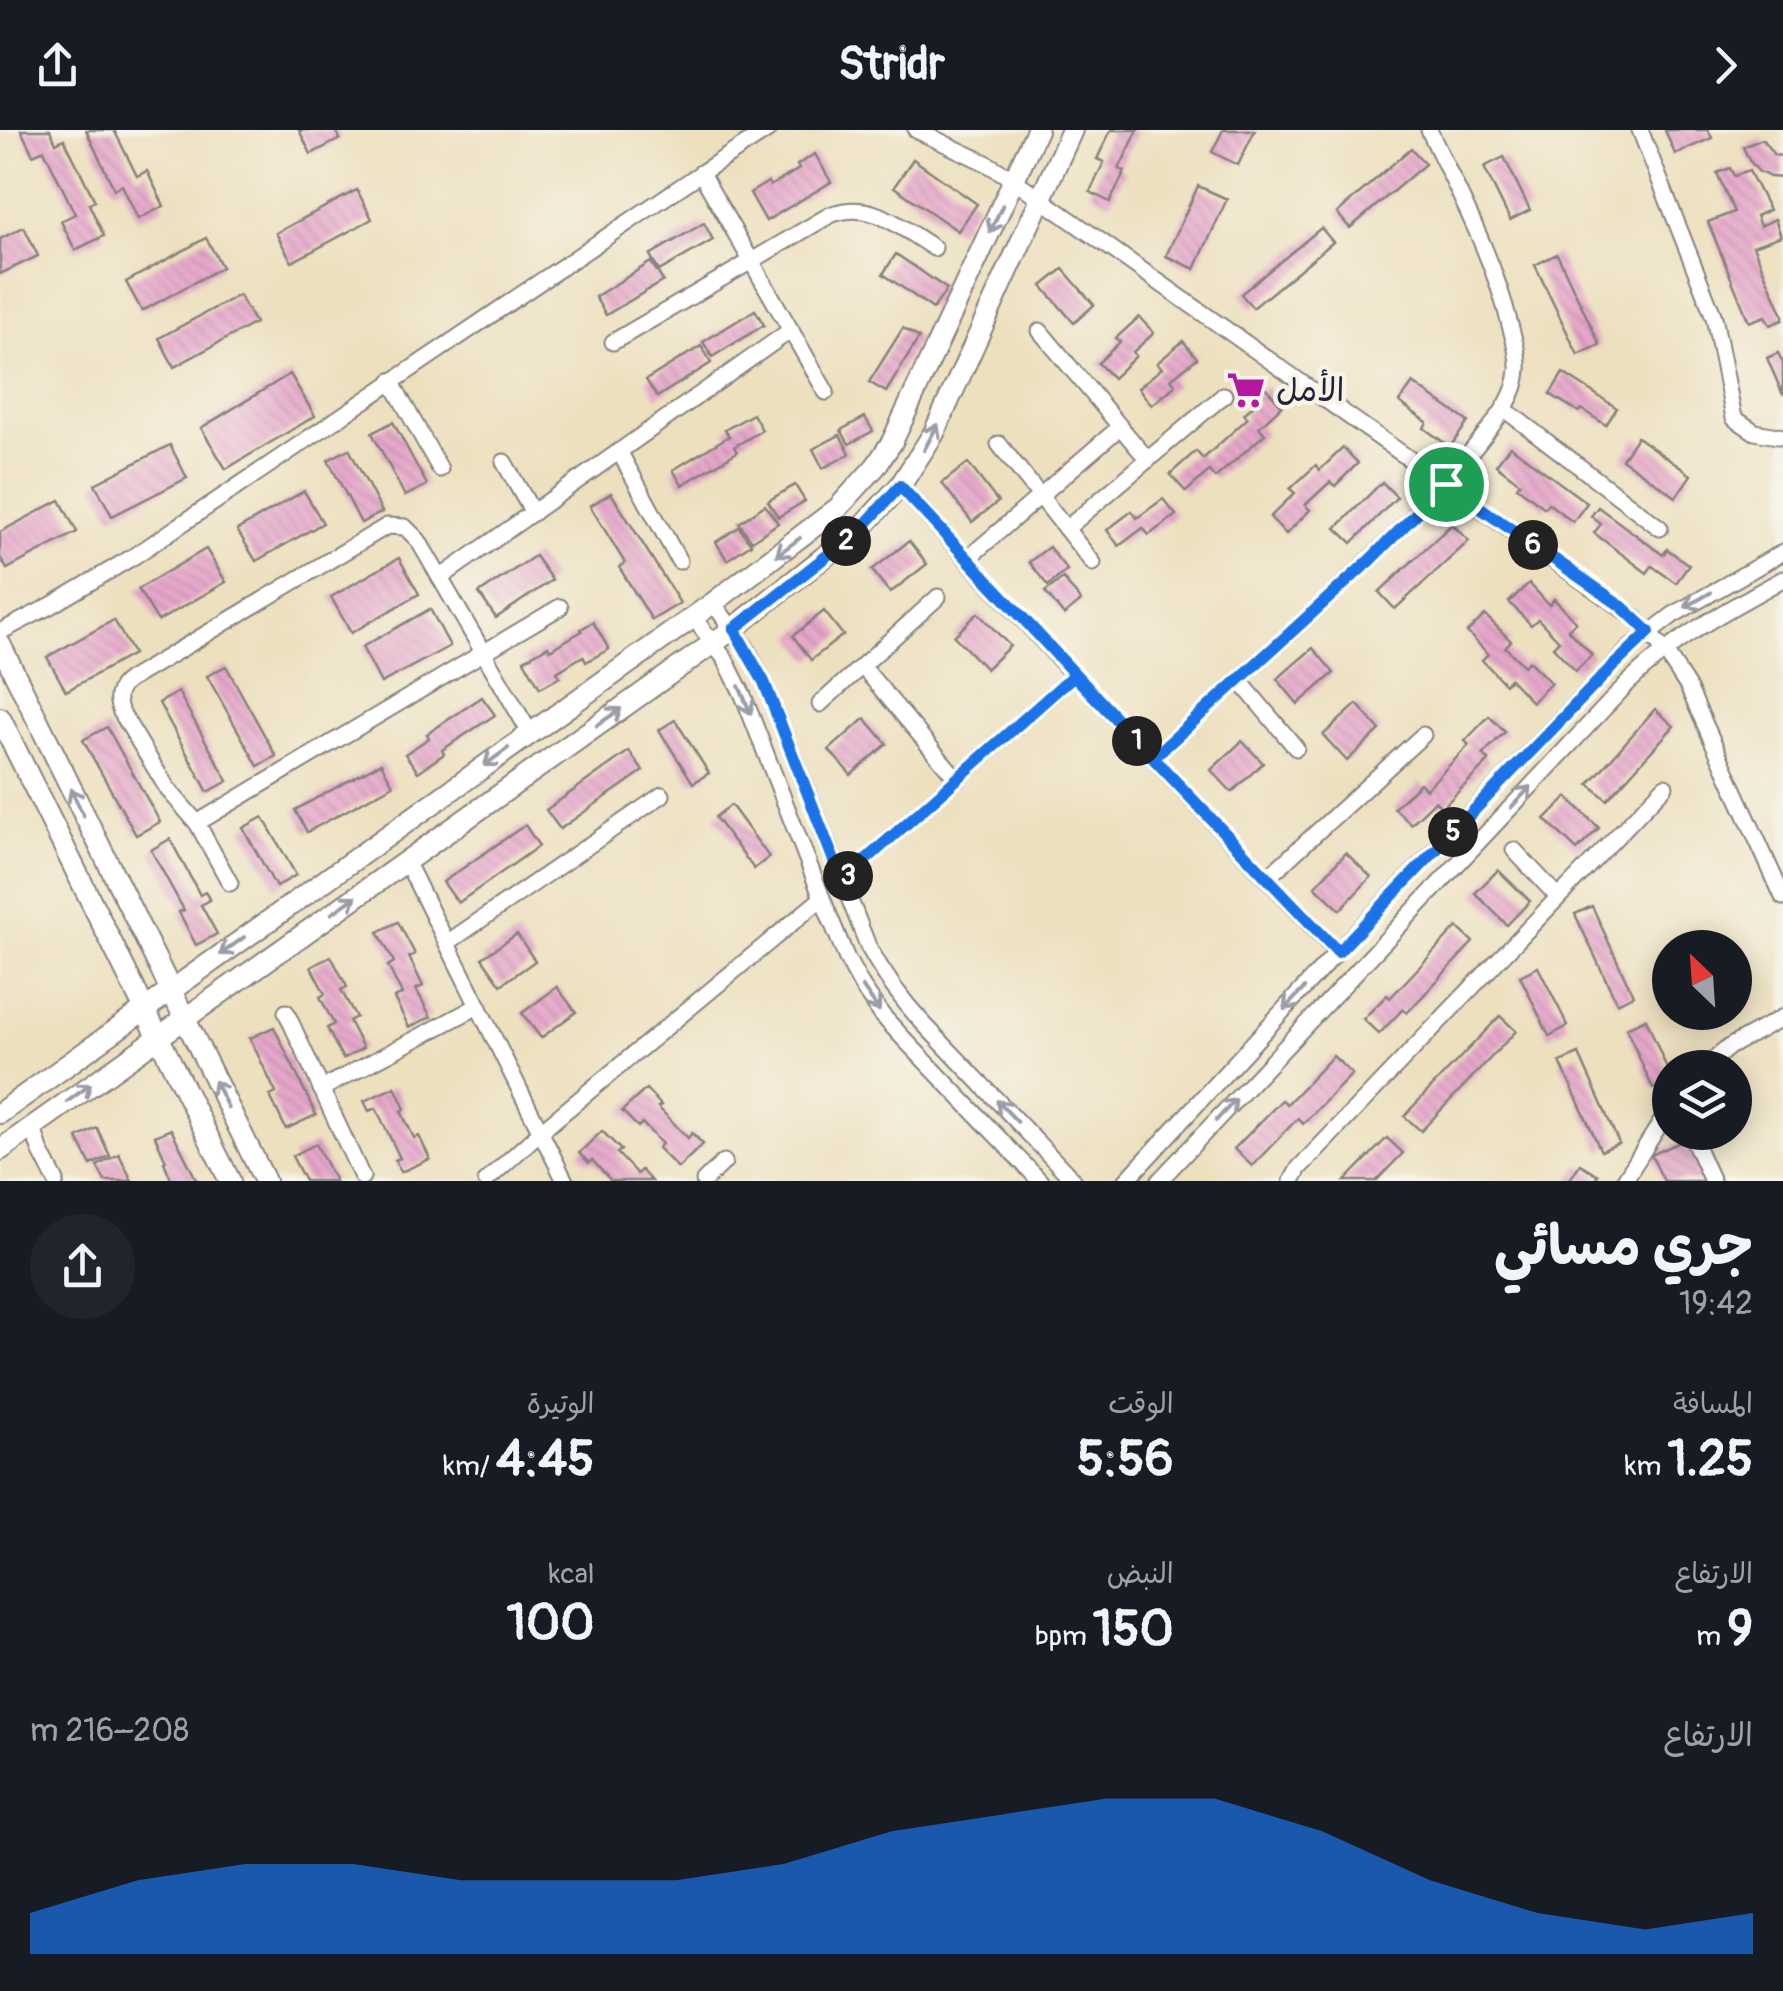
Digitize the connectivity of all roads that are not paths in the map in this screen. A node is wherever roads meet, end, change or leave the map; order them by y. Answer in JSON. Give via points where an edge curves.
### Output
{"nodes":[{"id":1,"x":768,"y":130,"type":"edge"},
{"id":2,"x":916,"y":130,"type":"edge"},
{"id":3,"x":1037,"y":130,"type":"edge"},
{"id":4,"x":1072,"y":130,"type":"edge"},
{"id":5,"x":1429,"y":130,"type":"edge"},
{"id":6,"x":1640,"y":130,"type":"edge"},
{"id":7,"x":701,"y":172,"type":"junction"},
{"id":8,"x":1014,"y":180,"type":"junction"},
{"id":9,"x":1040,"y":198,"type":"junction"},
{"id":10,"x":934,"y":248,"type":"dead end"},
{"id":11,"x":752,"y":261,"type":"junction"},
{"id":12,"x":792,"y":330,"type":"junction"},
{"id":13,"x":1040,"y":331,"type":"dead end"},
{"id":14,"x":614,"y":342,"type":"dead end"},
{"id":15,"x":391,"y":382,"type":"junction"},
{"id":16,"x":826,"y":392,"type":"dead end"},
{"id":17,"x":1224,"y":395,"type":"dead end"},
{"id":18,"x":1504,"y":410,"type":"junction"},
{"id":19,"x":1120,"y":427,"type":"junction"},
{"id":20,"x":1783,"y":437,"type":"edge"},
{"id":21,"x":999,"y":444,"type":"dead end"},
{"id":22,"x":619,"y":452,"type":"junction"},
{"id":23,"x":1148,"y":460,"type":"junction"},
{"id":24,"x":504,"y":462,"type":"dead end"},
{"id":25,"x":440,"y":469,"type":"dead end"},
{"id":26,"x":1446,"y":484,"type":"junction"},
{"id":27,"x":900,"y":486,"type":"junction"},
{"id":28,"x":1040,"y":496,"type":"junction"},
{"id":29,"x":533,"y":512,"type":"junction"},
{"id":30,"x":1660,"y":528,"type":"dead end"},
{"id":31,"x":1066,"y":529,"type":"junction"},
{"id":32,"x":1783,"y":552,"type":"edge"},
{"id":33,"x":967,"y":560,"type":"junction"},
{"id":34,"x":679,"y":561,"type":"dead end"},
{"id":35,"x":1093,"y":563,"type":"dead end"},
{"id":36,"x":440,"y":578,"type":"junction"},
{"id":37,"x":1783,"y":579,"type":"edge"},
{"id":38,"x":938,"y":596,"type":"dead end"},
{"id":39,"x":714,"y":603,"type":"junction"},
{"id":40,"x":560,"y":607,"type":"dead end"},
{"id":41,"x":694,"y":618,"type":"junction"},
{"id":42,"x":734,"y":629,"type":"junction"},
{"id":43,"x":0,"y":632,"type":"edge"},
{"id":44,"x":1649,"y":632,"type":"junction"},
{"id":45,"x":714,"y":643,"type":"junction"},
{"id":46,"x":0,"y":644,"type":"edge"},
{"id":47,"x":1664,"y":650,"type":"junction"},
{"id":48,"x":484,"y":652,"type":"junction"},
{"id":49,"x":862,"y":666,"type":"junction"},
{"id":50,"x":1074,"y":675,"type":"junction"},
{"id":51,"x":1239,"y":680,"type":"junction"},
{"id":52,"x":820,"y":704,"type":"dead end"},
{"id":53,"x":0,"y":718,"type":"edge"},
{"id":54,"x":530,"y":733,"type":"junction"},
{"id":55,"x":1423,"y":734,"type":"dead end"},
{"id":56,"x":1296,"y":748,"type":"dead end"},
{"id":57,"x":1153,"y":758,"type":"junction"},
{"id":58,"x":957,"y":779,"type":"junction"},
{"id":59,"x":1664,"y":786,"type":"dead end"},
{"id":60,"x":662,"y":795,"type":"dead end"},
{"id":61,"x":197,"y":823,"type":"junction"},
{"id":62,"x":1514,"y":850,"type":"dead end"},
{"id":63,"x":406,"y":861,"type":"junction"},
{"id":64,"x":1268,"y":878,"type":"junction"},
{"id":65,"x":842,"y":881,"type":"junction"},
{"id":66,"x":230,"y":883,"type":"dead end"},
{"id":67,"x":1558,"y":897,"type":"junction"},
{"id":68,"x":822,"y":898,"type":"junction"},
{"id":69,"x":1783,"y":898,"type":"edge"},
{"id":70,"x":447,"y":943,"type":"junction"},
{"id":71,"x":1338,"y":952,"type":"junction"},
{"id":72,"x":169,"y":991,"type":"junction"},
{"id":73,"x":478,"y":1006,"type":"junction"},
{"id":74,"x":144,"y":1010,"type":"junction"},
{"id":75,"x":286,"y":1012,"type":"dead end"},
{"id":76,"x":1783,"y":1016,"type":"edge"},
{"id":77,"x":184,"y":1020,"type":"junction"},
{"id":78,"x":158,"y":1037,"type":"junction"},
{"id":79,"x":1725,"y":1050,"type":"edge"},
{"id":80,"x":321,"y":1089,"type":"junction"},
{"id":81,"x":0,"y":1113,"type":"edge"},
{"id":82,"x":33,"y":1127,"type":"junction"},
{"id":83,"x":540,"y":1132,"type":"junction"},
{"id":84,"x":1652,"y":1137,"type":"edge"},
{"id":85,"x":0,"y":1150,"type":"edge"},
{"id":86,"x":1698,"y":1150,"type":"edge"},
{"id":87,"x":724,"y":1162,"type":"dead end"},
{"id":88,"x":362,"y":1177,"type":"dead end"},
{"id":89,"x":56,"y":1181,"type":"edge"},
{"id":90,"x":230,"y":1181,"type":"edge"},
{"id":91,"x":265,"y":1181,"type":"edge"},
{"id":92,"x":486,"y":1181,"type":"edge"},
{"id":93,"x":565,"y":1181,"type":"edge"},
{"id":94,"x":704,"y":1181,"type":"edge"},
{"id":95,"x":1040,"y":1181,"type":"edge"},
{"id":96,"x":1074,"y":1181,"type":"edge"},
{"id":97,"x":1126,"y":1181,"type":"edge"},
{"id":98,"x":1160,"y":1181,"type":"edge"},
{"id":99,"x":1292,"y":1181,"type":"edge"},
{"id":100,"x":1624,"y":1181,"type":"edge"},
{"id":101,"x":1712,"y":1181,"type":"edge"}],
"edges":[{"from":1,"to":7,"type":"street"},
{"from":2,"to":8,"type":"street"},
{"from":3,"to":8,"type":"main road"},
{"from":4,"to":9,"type":"main road"},
{"from":5,"to":18,"type":"street","via":[[1486,252],[1507,315],[1518,368]]},
{"from":6,"to":20,"type":"street","via":[[1714,317],[1734,418],[1756,432]]},
{"from":7,"to":11,"type":"street"},
{"from":7,"to":15,"type":"street"},
{"from":8,"to":9,"type":"street"},
{"from":8,"to":39,"type":"main road","one_way":true,"via":[[876,466],[838,508]]},
{"from":9,"to":26,"type":"street"},
{"from":27,"to":9,"type":"main road","one_way":true,"via":[[934,433]]},
{"from":10,"to":11,"type":"street","via":[[882,216],[842,210]]},
{"from":11,"to":12,"type":"street"},
{"from":11,"to":14,"type":"street"},
{"from":12,"to":16,"type":"street"},
{"from":12,"to":22,"type":"street"},
{"from":13,"to":19,"type":"street"},
{"from":15,"to":25,"type":"street"},
{"from":15,"to":43,"type":"street","via":[[136,555]]},
{"from":17,"to":23,"type":"street"},
{"from":18,"to":26,"type":"street"},
{"from":18,"to":30,"type":"street"},
{"from":19,"to":23,"type":"street"},
{"from":19,"to":28,"type":"street"},
{"from":21,"to":28,"type":"street"},
{"from":22,"to":29,"type":"street"},
{"from":22,"to":34,"type":"street"},
{"from":23,"to":31,"type":"street"},
{"from":24,"to":29,"type":"street"},
{"from":26,"to":44,"type":"street"},
{"from":26,"to":51,"type":"street"},
{"from":27,"to":33,"type":"street"},
{"from":27,"to":42,"type":"main road","via":[[862,528]]},
{"from":28,"to":31,"type":"street"},
{"from":28,"to":33,"type":"street"},
{"from":29,"to":36,"type":"street"},
{"from":31,"to":35,"type":"street"},
{"from":32,"to":44,"type":"street","one_way":true},
{"from":33,"to":50,"type":"street"},
{"from":36,"to":48,"type":"street"},
{"from":36,"to":61,"type":"street","via":[[412,532],[387,526],[123,684],[121,712]]},
{"from":37,"to":47,"type":"street"},
{"from":38,"to":49,"type":"street"},
{"from":39,"to":41,"type":"main road"},
{"from":39,"to":42,"type":"street"},
{"from":40,"to":48,"type":"street"},
{"from":41,"to":45,"type":"street"},
{"from":41,"to":54,"type":"main road"},
{"from":42,"to":45,"type":"main road"},
{"from":42,"to":65,"type":"street","via":[[764,682]]},
{"from":44,"to":47,"type":"street"},
{"from":44,"to":71,"type":"street"},
{"from":63,"to":45,"type":"main road","one_way":true},
{"from":45,"to":68,"type":"street","one_way":true,"via":[[743,695]]},
{"from":72,"to":46,"type":"main road","one_way":true},
{"from":47,"to":69,"type":"street","via":[[1697,706]]},
{"from":98,"to":47,"type":"street","one_way":true},
{"from":48,"to":54,"type":"street"},
{"from":48,"to":61,"type":"street"},
{"from":49,"to":52,"type":"street"},
{"from":49,"to":58,"type":"street"},
{"from":50,"to":57,"type":"street"},
{"from":50,"to":58,"type":"street"},
{"from":51,"to":56,"type":"street"},
{"from":51,"to":57,"type":"street"},
{"from":53,"to":74,"type":"main road"},
{"from":54,"to":72,"type":"main road","one_way":true},
{"from":55,"to":64,"type":"street"},
{"from":57,"to":64,"type":"street"},
{"from":58,"to":65,"type":"street"},
{"from":59,"to":67,"type":"street"},
{"from":60,"to":70,"type":"street"},
{"from":61,"to":66,"type":"street"},
{"from":62,"to":67,"type":"street"},
{"from":63,"to":70,"type":"street"},
{"from":77,"to":63,"type":"main road","one_way":true},
{"from":64,"to":71,"type":"street"},
{"from":96,"to":65,"type":"street","one_way":true,"via":[[901,999],[868,946]]},
{"from":67,"to":99,"type":"street"},
{"from":68,"to":83,"type":"street"},
{"from":68,"to":95,"type":"street","one_way":true,"via":[[847,959],[882,1015]]},
{"from":70,"to":73,"type":"street"},
{"from":71,"to":97,"type":"street","one_way":true},
{"from":72,"to":74,"type":"main road"},
{"from":72,"to":77,"type":"main road"},
{"from":73,"to":80,"type":"street"},
{"from":73,"to":83,"type":"street"},
{"from":74,"to":78,"type":"main road"},
{"from":74,"to":81,"type":"main road"},
{"from":75,"to":80,"type":"street"},
{"from":76,"to":79,"type":"street"},
{"from":77,"to":78,"type":"main road"},
{"from":91,"to":77,"type":"main road","one_way":true},
{"from":82,"to":78,"type":"main road","one_way":true},
{"from":78,"to":90,"type":"main road"},
{"from":80,"to":88,"type":"street"},
{"from":82,"to":85,"type":"main road"},
{"from":82,"to":89,"type":"street"},
{"from":83,"to":92,"type":"street"},
{"from":83,"to":93,"type":"street"},
{"from":84,"to":100,"type":"street"},
{"from":86,"to":101,"type":"street"},
{"from":87,"to":94,"type":"street"}]}
